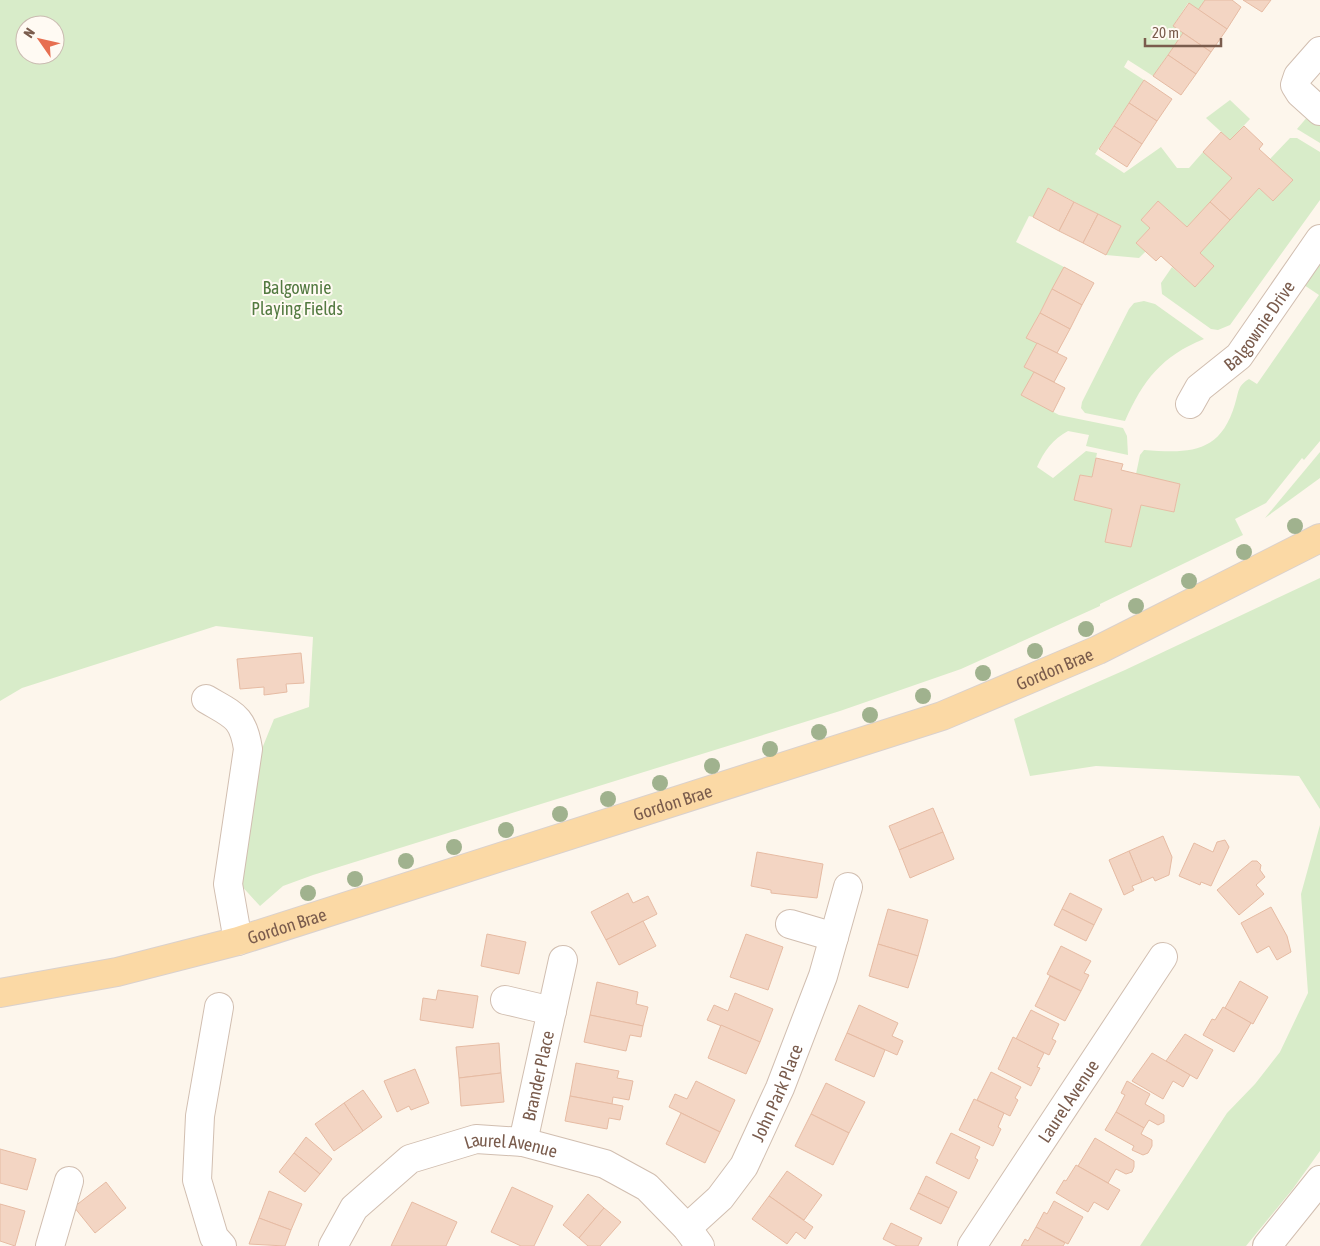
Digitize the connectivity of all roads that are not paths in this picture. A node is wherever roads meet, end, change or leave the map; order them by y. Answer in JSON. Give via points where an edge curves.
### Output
{"nodes":[{"id":1,"x":1320,"y":51,"type":"edge"},
{"id":2,"x":1320,"y":111,"type":"edge"},
{"id":3,"x":1320,"y":239,"type":"edge"},
{"id":4,"x":1190,"y":404,"type":"dead end"},
{"id":5,"x":1320,"y":538,"type":"edge"},
{"id":6,"x":206,"y":699,"type":"dead end"},
{"id":7,"x":848,"y":887,"type":"dead end"},
{"id":8,"x":790,"y":924,"type":"dead end"},
{"id":9,"x":834,"y":937,"type":"junction"},
{"id":10,"x":238,"y":941,"type":"junction"},
{"id":11,"x":1163,"y":957,"type":"dead end"},
{"id":12,"x":563,"y":960,"type":"dead end"},
{"id":13,"x":0,"y":993,"type":"edge"},
{"id":14,"x":505,"y":1000,"type":"dead end"},
{"id":15,"x":220,"y":1007,"type":"dead end"},
{"id":16,"x":552,"y":1011,"type":"junction"},
{"id":17,"x":524,"y":1142,"type":"junction"},
{"id":18,"x":1320,"y":1180,"type":"edge"},
{"id":19,"x":69,"y":1181,"type":"dead end"},
{"id":20,"x":693,"y":1237,"type":"edge"},
{"id":21,"x":50,"y":1246,"type":"edge"},
{"id":22,"x":222,"y":1246,"type":"edge"},
{"id":23,"x":333,"y":1246,"type":"edge"},
{"id":24,"x":972,"y":1246,"type":"edge"},
{"id":25,"x":1267,"y":1246,"type":"edge"}],
"edges":[{"from":1,"to":2,"type":"street","via":[[1298,76],[1295,85]]},
{"from":3,"to":4,"type":"street","name":"Balgownie Drive","via":[[1240,356],[1199,388]]},
{"from":5,"to":10,"type":"main road","name":"Gordon Brae","via":[[1098,650],[942,716]]},
{"from":6,"to":10,"type":"street","via":[[240,722],[248,749],[228,884]]},
{"from":7,"to":9,"type":"street","name":"John Park Place"},
{"from":8,"to":9,"type":"street"},
{"from":9,"to":20,"type":"street","name":"John Park Place","via":[[823,976],[780,1088],[744,1166]]},
{"from":10,"to":13,"type":"main road","name":"Gordon Brae","via":[[117,972]]},
{"from":11,"to":24,"type":"street","name":"Laurel Avenue"},
{"from":12,"to":16,"type":"street","name":"Brander Place"},
{"from":14,"to":16,"type":"street","name":"Brander Place"},
{"from":15,"to":22,"type":"street","via":[[218,1068],[200,1116],[197,1180],[214,1237]]},
{"from":16,"to":17,"type":"street","name":"Brander Place"},
{"from":17,"to":20,"type":"street","name":"Laurel Avenue","via":[[604,1164],[647,1187]]},
{"from":17,"to":23,"type":"street","name":"Laurel Avenue","via":[[476,1139],[410,1160],[354,1208]]},
{"from":18,"to":25,"type":"street"},
{"from":19,"to":21,"type":"street"}]}
